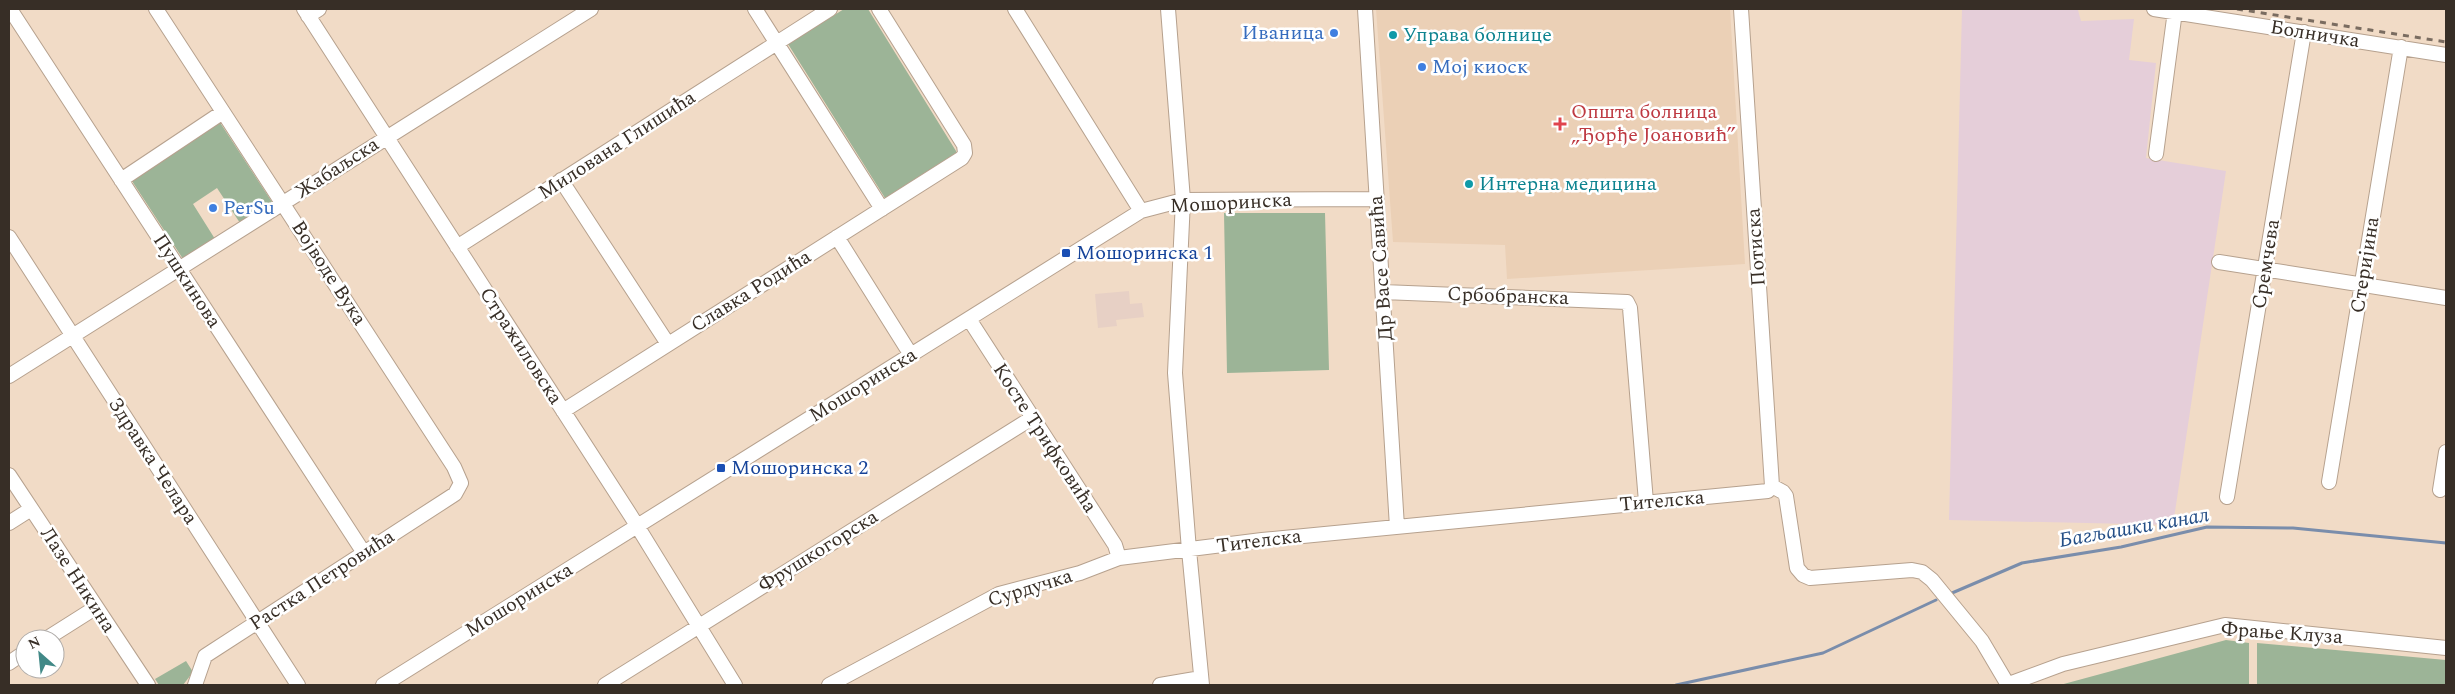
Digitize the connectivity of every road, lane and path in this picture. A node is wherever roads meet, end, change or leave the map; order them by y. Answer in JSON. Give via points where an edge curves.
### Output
{"nodes":[{"id":1,"x":10,"y":9,"type":"edge"},
{"id":2,"x":156,"y":9,"type":"edge"},
{"id":3,"x":591,"y":9,"type":"edge"},
{"id":4,"x":755,"y":9,"type":"edge"},
{"id":5,"x":830,"y":9,"type":"edge"},
{"id":6,"x":879,"y":9,"type":"edge"},
{"id":7,"x":1015,"y":9,"type":"edge"},
{"id":8,"x":1168,"y":9,"type":"edge"},
{"id":9,"x":1365,"y":9,"type":"edge"},
{"id":10,"x":1741,"y":9,"type":"edge"},
{"id":11,"x":2154,"y":9,"type":"edge"},
{"id":12,"x":310,"y":11,"type":"edge"},
{"id":13,"x":2175,"y":11,"type":"junction"},
{"id":14,"x":2304,"y":32,"type":"junction"},
{"id":15,"x":777,"y":43,"type":"junction"},
{"id":16,"x":2401,"y":47,"type":"junction"},
{"id":17,"x":2446,"y":55,"type":"edge"},
{"id":18,"x":223,"y":112,"type":"junction"},
{"id":19,"x":386,"y":137,"type":"junction"},
{"id":20,"x":2156,"y":154,"type":"dead end"},
{"id":21,"x":121,"y":180,"type":"junction"},
{"id":22,"x":561,"y":180,"type":"junction"},
{"id":23,"x":1377,"y":198,"type":"junction"},
{"id":24,"x":1183,"y":200,"type":"junction"},
{"id":25,"x":283,"y":202,"type":"junction"},
{"id":26,"x":882,"y":209,"type":"junction"},
{"id":27,"x":1142,"y":210,"type":"junction"},
{"id":28,"x":9,"y":237,"type":"edge"},
{"id":29,"x":837,"y":237,"type":"junction"},
{"id":30,"x":458,"y":246,"type":"junction"},
{"id":31,"x":2219,"y":262,"type":"dead end"},
{"id":32,"x":179,"y":268,"type":"junction"},
{"id":33,"x":2265,"y":269,"type":"junction"},
{"id":34,"x":2361,"y":285,"type":"junction"},
{"id":35,"x":1383,"y":292,"type":"junction"},
{"id":36,"x":2446,"y":298,"type":"edge"},
{"id":37,"x":969,"y":319,"type":"junction"},
{"id":38,"x":72,"y":336,"type":"junction"},
{"id":39,"x":668,"y":344,"type":"junction"},
{"id":40,"x":911,"y":355,"type":"junction"},
{"id":41,"x":9,"y":376,"type":"edge"},
{"id":42,"x":563,"y":411,"type":"junction"},
{"id":43,"x":1032,"y":418,"type":"junction"},
{"id":44,"x":2446,"y":452,"type":"edge"},
{"id":45,"x":9,"y":474,"type":"edge"},
{"id":46,"x":2328,"y":482,"type":"dead end"},
{"id":47,"x":1772,"y":486,"type":"junction"},
{"id":48,"x":459,"y":490,"type":"joint"},
{"id":49,"x":2440,"y":490,"type":"dead end"},
{"id":50,"x":2227,"y":497,"type":"dead end"},
{"id":51,"x":1646,"y":502,"type":"junction"},
{"id":52,"x":31,"y":508,"type":"junction"},
{"id":53,"x":9,"y":523,"type":"edge"},
{"id":54,"x":636,"y":526,"type":"junction"},
{"id":55,"x":1397,"y":527,"type":"junction"},
{"id":56,"x":1189,"y":550,"type":"junction"},
{"id":57,"x":364,"y":553,"type":"junction"},
{"id":58,"x":1119,"y":558,"type":"junction"},
{"id":59,"x":95,"y":608,"type":"junction"},
{"id":60,"x":258,"y":622,"type":"junction"},
{"id":61,"x":699,"y":626,"type":"junction"},
{"id":62,"x":62,"y":629,"type":"edge"},
{"id":63,"x":2446,"y":648,"type":"edge"},
{"id":64,"x":196,"y":682,"type":"edge"},
{"id":65,"x":1202,"y":682,"type":"edge"},
{"id":66,"x":148,"y":685,"type":"edge"},
{"id":67,"x":298,"y":685,"type":"edge"},
{"id":68,"x":383,"y":685,"type":"edge"},
{"id":69,"x":605,"y":685,"type":"edge"},
{"id":70,"x":735,"y":685,"type":"edge"},
{"id":71,"x":829,"y":685,"type":"edge"},
{"id":72,"x":1160,"y":685,"type":"edge"},
{"id":73,"x":2007,"y":685,"type":"edge"}],
"edges":[{"from":1,"to":21,"type":"street","name":"Пушкинова"},
{"from":2,"to":18,"type":"street","name":"Војводе Вука"},
{"from":3,"to":19,"type":"street","name":"Жабаљска"},
{"from":4,"to":15,"type":"street"},
{"from":5,"to":15,"type":"street","name":"Милована Глишића"},
{"from":6,"to":26,"type":"street","name":"Славка Родића","via":[[964,145],[965,153]]},
{"from":7,"to":27,"type":"street"},
{"from":8,"to":24,"type":"street"},
{"from":9,"to":23,"type":"street","name":"Др Васе Савића"},
{"from":10,"to":47,"type":"street","name":"Потиска"},
{"from":11,"to":13,"type":"street","name":"Болничка"},
{"from":12,"to":19,"type":"street","name":"Стражиловска"},
{"from":13,"to":14,"type":"street","name":"Болничка"},
{"from":13,"to":20,"type":"street"},
{"from":14,"to":16,"type":"street","name":"Болничка"},
{"from":14,"to":33,"type":"street","name":"Сремчева"},
{"from":15,"to":22,"type":"street","name":"Милована Глишића"},
{"from":15,"to":26,"type":"street"},
{"from":16,"to":17,"type":"street","name":"Болничка"},
{"from":16,"to":34,"type":"street","name":"Стеријина"},
{"from":18,"to":21,"type":"street"},
{"from":18,"to":25,"type":"street","name":"Војводе Вука"},
{"from":19,"to":25,"type":"street","name":"Жабаљска"},
{"from":19,"to":30,"type":"street","name":"Стражиловска"},
{"from":21,"to":32,"type":"street","name":"Пушкинова"},
{"from":22,"to":30,"type":"street","name":"Милована Глишића"},
{"from":22,"to":39,"type":"street"},
{"from":23,"to":24,"type":"street","name":"Мошоринска"},
{"from":23,"to":35,"type":"street","name":"Др Васе Савића"},
{"from":24,"to":27,"type":"street","name":"Мошоринска"},
{"from":24,"to":56,"type":"street","via":[[1175,373]]},
{"from":25,"to":32,"type":"street","name":"Жабаљска"},
{"from":25,"to":48,"type":"street","name":"Војводе Вука","via":[[461,478]]},
{"from":26,"to":29,"type":"street","name":"Славка Родића"},
{"from":27,"to":37,"type":"street","name":"Мошоринска"},
{"from":28,"to":38,"type":"street","name":"Здравка Челара"},
{"from":29,"to":39,"type":"street","name":"Славка Родића"},
{"from":29,"to":40,"type":"street"},
{"from":30,"to":42,"type":"street","name":"Стражиловска"},
{"from":31,"to":33,"type":"street"},
{"from":32,"to":38,"type":"street","name":"Жабаљска"},
{"from":32,"to":57,"type":"street","name":"Пушкинова"},
{"from":33,"to":34,"type":"street"},
{"from":33,"to":50,"type":"street","name":"Сремчева"},
{"from":34,"to":36,"type":"street"},
{"from":34,"to":46,"type":"street","name":"Стеријина"},
{"from":35,"to":51,"type":"street","name":"Србобранска","via":[[1623,300],[1630,308]]},
{"from":35,"to":55,"type":"street","name":"Др Васе Савића"},
{"from":37,"to":40,"type":"street","name":"Мошоринска"},
{"from":37,"to":43,"type":"street","name":"Косте Трифковића"},
{"from":38,"to":41,"type":"street","name":"Жабаљска"},
{"from":38,"to":60,"type":"street","name":"Здравка Челара"},
{"from":39,"to":42,"type":"street","name":"Славка Родића"},
{"from":40,"to":54,"type":"street","name":"Мошоринска"},
{"from":42,"to":54,"type":"street","name":"Стражиловска"},
{"from":43,"to":58,"type":"street","name":"Косте Трифковића","via":[[1115,545]]},
{"from":43,"to":61,"type":"street","name":"Фрушкогорска"},
{"from":44,"to":49,"type":"street"},
{"from":45,"to":52,"type":"street","name":"Лазе Никина"},
{"from":47,"to":51,"type":"street","name":"Тителска","via":[[1768,491]]},
{"from":47,"to":73,"type":"street","via":[[1786,496],[1797,568],[1803,575],[1810,578],[1912,570],[1922,572],[1982,641]]},
{"from":48,"to":57,"type":"street","name":"Растка Петровића"},
{"from":51,"to":55,"type":"street","name":"Тителска"},
{"from":52,"to":53,"type":"street"},
{"from":52,"to":59,"type":"street","name":"Лазе Никина"},
{"from":54,"to":61,"type":"street","name":"Стражиловска"},
{"from":54,"to":68,"type":"street","name":"Мошоринска"},
{"from":55,"to":56,"type":"street","name":"Тителска"},
{"from":56,"to":58,"type":"street","name":"Сурдучка"},
{"from":56,"to":65,"type":"street"},
{"from":57,"to":60,"type":"street","name":"Растка Петровића"},
{"from":58,"to":71,"type":"street","name":"Сурдучка","via":[[999,594]]},
{"from":59,"to":62,"type":"street"},
{"from":59,"to":66,"type":"street","name":"Лазе Никина"},
{"from":60,"to":64,"type":"street","name":"Растка Петровића","via":[[205,656]]},
{"from":60,"to":67,"type":"street","name":"Здравка Челара"},
{"from":61,"to":69,"type":"street","name":"Фрушкогорска"},
{"from":61,"to":70,"type":"street","name":"Стражиловска"},
{"from":63,"to":73,"type":"street","name":"Фрање Клуза","via":[[2225,625],[2062,664]]},
{"from":65,"to":72,"type":"street"}]}
